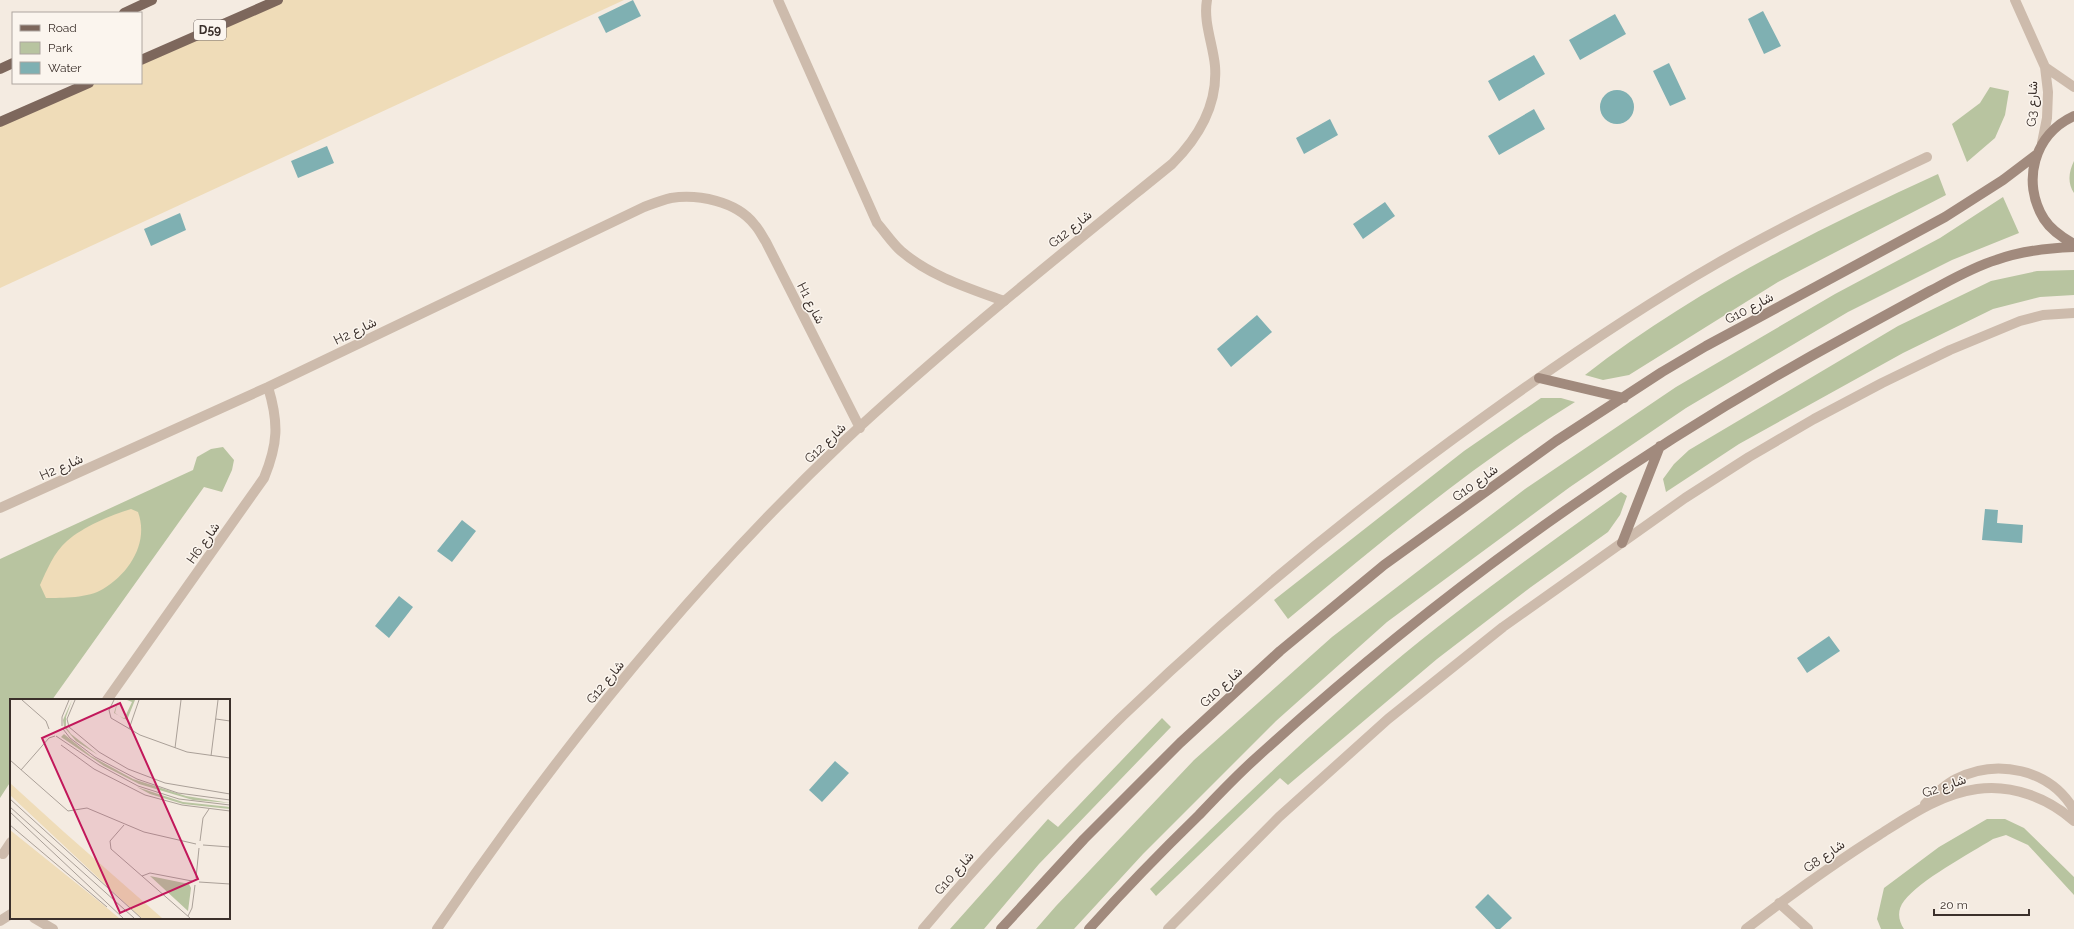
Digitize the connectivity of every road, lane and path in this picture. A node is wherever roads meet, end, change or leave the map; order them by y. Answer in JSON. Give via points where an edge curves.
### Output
{"nodes":[{"id":1,"x":152,"y":0,"type":"edge"},
{"id":2,"x":278,"y":0,"type":"edge"},
{"id":3,"x":778,"y":0,"type":"edge"},
{"id":4,"x":1207,"y":0,"type":"edge"},
{"id":5,"x":2015,"y":0,"type":"edge"},
{"id":6,"x":126,"y":12,"type":"edge"},
{"id":7,"x":142,"y":60,"type":"edge"},
{"id":8,"x":12,"y":63,"type":"edge"},
{"id":9,"x":2046,"y":67,"type":"junction"},
{"id":10,"x":0,"y":69,"type":"edge"},
{"id":11,"x":87,"y":84,"type":"edge"},
{"id":12,"x":2074,"y":87,"type":"edge"},
{"id":13,"x":2074,"y":116,"type":"edge"},
{"id":14,"x":0,"y":122,"type":"edge"},
{"id":15,"x":2042,"y":143,"type":"junction"},
{"id":16,"x":2036,"y":155,"type":"junction"},
{"id":17,"x":1927,"y":157,"type":"dead end"},
{"id":18,"x":724,"y":204,"type":"joint"},
{"id":19,"x":2074,"y":246,"type":"edge"},
{"id":20,"x":1004,"y":301,"type":"junction"},
{"id":21,"x":2074,"y":313,"type":"edge"},
{"id":22,"x":1539,"y":378,"type":"junction"},
{"id":23,"x":268,"y":387,"type":"junction"},
{"id":24,"x":1624,"y":398,"type":"junction"},
{"id":25,"x":860,"y":428,"type":"junction"},
{"id":26,"x":1660,"y":446,"type":"junction"},
{"id":27,"x":0,"y":508,"type":"edge"},
{"id":28,"x":1622,"y":542,"type":"junction"},
{"id":29,"x":108,"y":699,"type":"edge"},
{"id":30,"x":1921,"y":809,"type":"junction"},
{"id":31,"x":2074,"y":810,"type":"edge"},
{"id":32,"x":2074,"y":821,"type":"edge"},
{"id":33,"x":10,"y":844,"type":"edge"},
{"id":34,"x":5,"y":855,"type":"edge"},
{"id":35,"x":1779,"y":903,"type":"junction"},
{"id":36,"x":10,"y":915,"type":"edge"},
{"id":37,"x":36,"y":919,"type":"edge"},
{"id":38,"x":0,"y":921,"type":"edge"},
{"id":39,"x":53,"y":929,"type":"edge"},
{"id":40,"x":437,"y":929,"type":"edge"},
{"id":41,"x":923,"y":929,"type":"edge"},
{"id":42,"x":1001,"y":929,"type":"edge"},
{"id":43,"x":1089,"y":929,"type":"edge"},
{"id":44,"x":1168,"y":929,"type":"edge"},
{"id":45,"x":1746,"y":929,"type":"edge"},
{"id":46,"x":1808,"y":929,"type":"edge"}],
"edges":[{"from":1,"to":6,"type":"main road"},
{"from":2,"to":7,"type":"main road","number":"D59"},
{"from":3,"to":20,"type":"street","via":[[877,223],[901,251],[933,273],[963,287]]},
{"from":4,"to":20,"type":"street","name":"G12 شارع","via":[[1205,10],[1215,67],[1213,95],[1204,121],[1190,145],[1172,164]]},
{"from":5,"to":9,"type":"street","name":"G3 شارع"},
{"from":8,"to":10,"type":"main road"},
{"from":9,"to":12,"type":"street","name":"G3 شارع"},
{"from":9,"to":15,"type":"street","name":"G3 شارع","via":[[2047,118]]},
{"from":11,"to":14,"type":"main road"},
{"from":13,"to":15,"type":"street","via":[[2064,121]]},
{"from":15,"to":16,"type":"street"},
{"from":16,"to":19,"type":"street","via":[[2032,178],[2035,199],[2044,220]]},
{"from":16,"to":24,"type":"street","name":"G10 شارع","via":[[1997,184],[1945,217],[1706,346]]},
{"from":17,"to":22,"type":"street","name":"G10 شارع","via":[[1808,214],[1716,264],[1626,319]]},
{"from":18,"to":23,"type":"street","name":"H2 شارع","via":[[697,198],[670,198],[644,207]]},
{"from":18,"to":25,"type":"street","name":"H1 شارع","via":[[741,212],[754,223],[766,242]]},
{"from":19,"to":26,"type":"street","via":[[2050,248],[1994,260],[1952,280],[1788,368]]},
{"from":20,"to":25,"type":"street","name":"G12 شارع"},
{"from":21,"to":28,"type":"street","via":[[2043,315],[2020,321],[1950,350],[1882,383],[1749,457]]},
{"from":22,"to":24,"type":"street"},
{"from":22,"to":41,"type":"street","name":"G10 شارع","via":[[1443,446],[1258,592],[1150,689],[1055,782],[975,867]]},
{"from":23,"to":27,"type":"street","name":"H2 شارع"},
{"from":23,"to":29,"type":"street","name":"H6 شارع","via":[[275,410],[277,433],[273,457],[264,478]]},
{"from":24,"to":42,"type":"street","name":"G10 شارع","via":[[1556,441],[1384,565],[1280,651],[1158,765],[1084,839]]},
{"from":25,"to":40,"type":"street","name":"G12 شارع","via":[[779,506],[697,594],[619,684],[547,776]]},
{"from":26,"to":28,"type":"street"},
{"from":26,"to":43,"type":"street","via":[[1570,507],[1464,585],[1356,670],[1253,761],[1131,882]]},
{"from":28,"to":44,"type":"street","via":[[1503,627],[1388,719],[1279,817]]},
{"from":30,"to":31,"type":"street","name":"G2 شارع","via":[[1954,779],[1975,770],[1997,767],[2020,770],[2040,778],[2059,791]]},
{"from":30,"to":32,"type":"street","name":"G2 شارع","via":[[1948,796],[1977,789],[2006,789],[2035,796],[2061,809]]},
{"from":30,"to":35,"type":"street","name":"G8 شارع","via":[[1849,854]]},
{"from":33,"to":34,"type":"street"},
{"from":35,"to":45,"type":"street","name":"G8 شارع"},
{"from":35,"to":46,"type":"street"},
{"from":36,"to":38,"type":"street"},
{"from":37,"to":39,"type":"street"}]}
